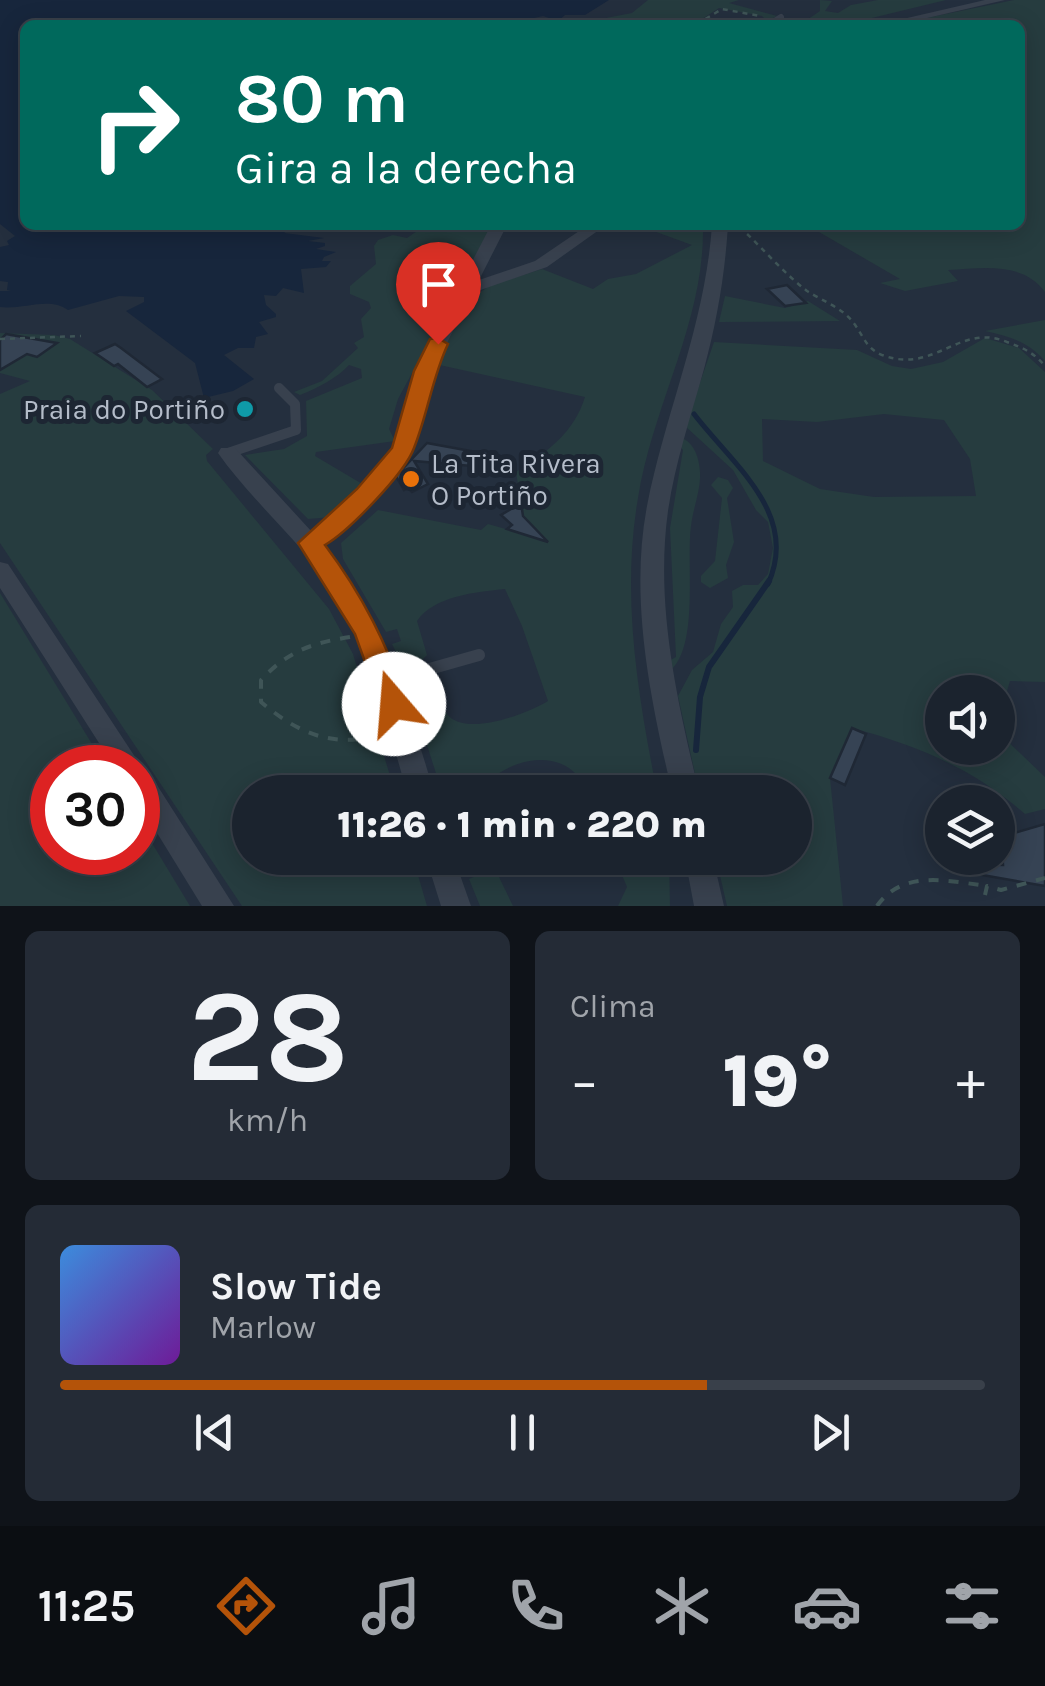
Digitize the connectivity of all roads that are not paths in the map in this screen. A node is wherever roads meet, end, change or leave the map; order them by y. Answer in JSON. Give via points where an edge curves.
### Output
{"nodes":[{"id":1,"x":1000,"y":0,"type":"edge"},
{"id":2,"x":781,"y":17,"type":"dead end"},
{"id":3,"x":776,"y":20,"type":"edge"},
{"id":4,"x":906,"y":20,"type":"edge"},
{"id":5,"x":496,"y":230,"type":"edge"},
{"id":6,"x":591,"y":230,"type":"edge"},
{"id":7,"x":720,"y":230,"type":"edge"},
{"id":8,"x":466,"y":290,"type":"junction"},
{"id":9,"x":278,"y":388,"type":"dead end"},
{"id":10,"x":228,"y":453,"type":"joint"},
{"id":11,"x":310,"y":543,"type":"junction"},
{"id":12,"x":0,"y":570,"type":"edge"},
{"id":13,"x":479,"y":654,"type":"dead end"},
{"id":14,"x":388,"y":681,"type":"junction"},
{"id":15,"x":115,"y":745,"type":"edge"},
{"id":16,"x":415,"y":775,"type":"edge"},
{"id":17,"x":681,"y":775,"type":"edge"},
{"id":18,"x":160,"y":813,"type":"edge"},
{"id":19,"x":445,"y":875,"type":"edge"},
{"id":20,"x":702,"y":875,"type":"edge"},
{"id":21,"x":219,"y":906,"type":"edge"},
{"id":22,"x":456,"y":906,"type":"edge"},
{"id":23,"x":709,"y":906,"type":"edge"}],
"edges":[{"from":1,"to":4,"type":"street"},
{"from":2,"to":3,"type":"lane"},
{"from":5,"to":8,"type":"street"},
{"from":6,"to":8,"type":"street","via":[[541,264]]},
{"from":7,"to":17,"type":"street","via":[[716,290],[657,512],[654,597]]},
{"from":8,"to":11,"type":"street","via":[[424,371],[402,450],[366,495]]},
{"from":9,"to":10,"type":"lane","via":[[295,404],[296,430]]},
{"from":10,"to":11,"type":"street"},
{"from":11,"to":14,"type":"street","via":[[346,592]]},
{"from":12,"to":15,"type":"street"},
{"from":13,"to":14,"type":"lane"},
{"from":14,"to":16,"type":"street"},
{"from":18,"to":21,"type":"street"},
{"from":19,"to":22,"type":"street"},
{"from":20,"to":23,"type":"street"}]}
